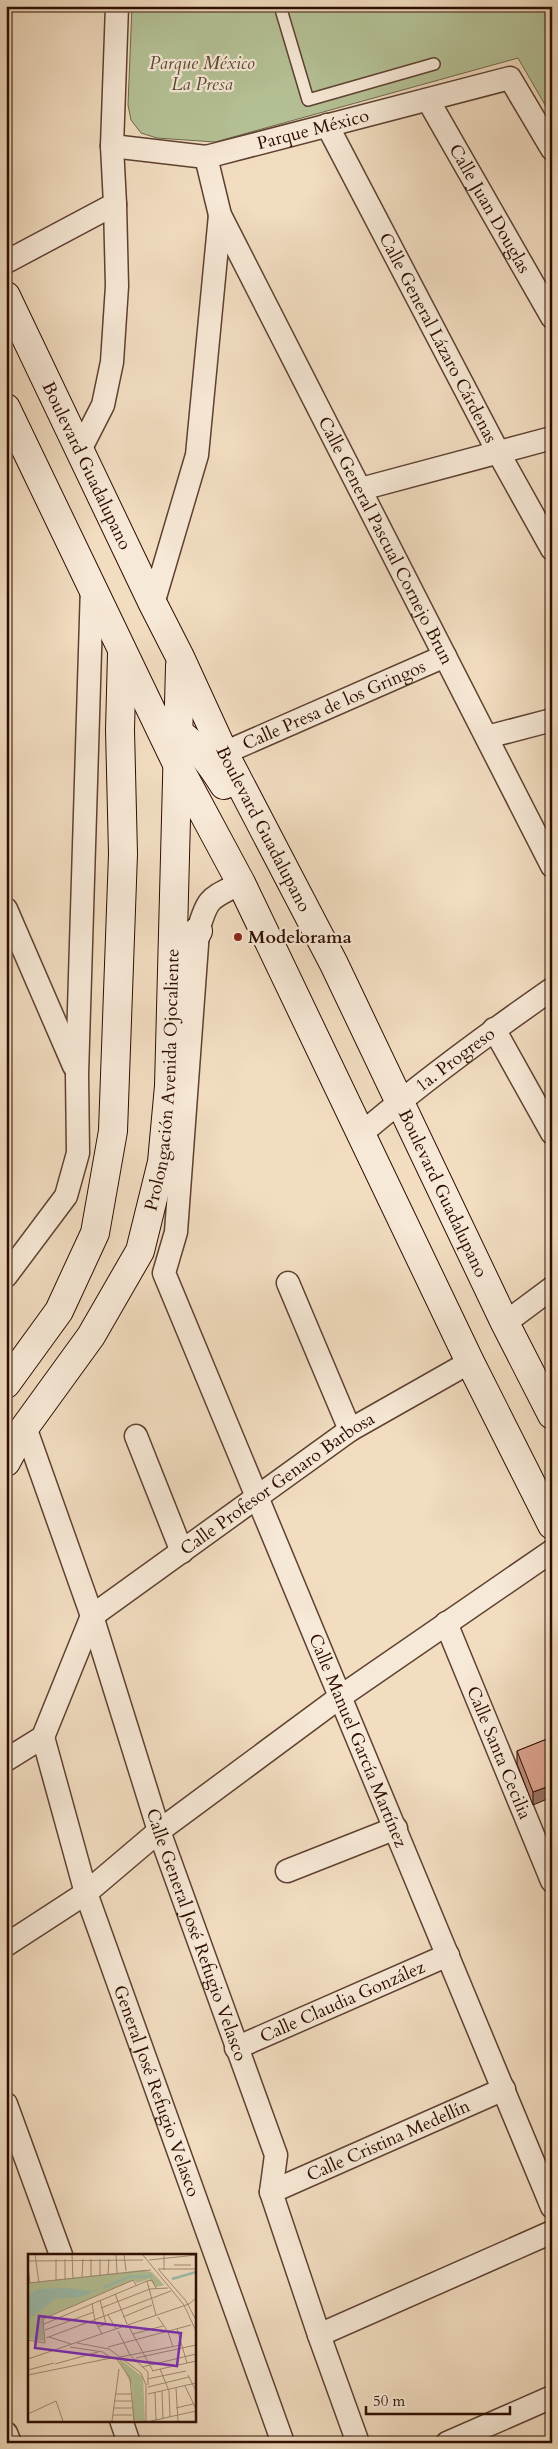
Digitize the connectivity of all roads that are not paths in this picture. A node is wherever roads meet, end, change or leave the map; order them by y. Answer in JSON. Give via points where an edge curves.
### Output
{"nodes":[{"id":1,"x":280,"y":6,"type":"edge"},
{"id":2,"x":115,"y":12,"type":"edge"},
{"id":3,"x":434,"y":64,"type":"dead end"},
{"id":4,"x":428,"y":100,"type":"junction"},
{"id":5,"x":327,"y":125,"type":"junction"},
{"id":6,"x":112,"y":146,"type":"junction"},
{"id":7,"x":552,"y":149,"type":"edge"},
{"id":8,"x":206,"y":157,"type":"junction"},
{"id":9,"x":115,"y":204,"type":"junction"},
{"id":10,"x":220,"y":215,"type":"junction"},
{"id":11,"x":6,"y":262,"type":"edge"},
{"id":12,"x":6,"y":296,"type":"edge"},
{"id":13,"x":552,"y":317,"type":"edge"},
{"id":14,"x":6,"y":408,"type":"edge"},
{"id":15,"x":552,"y":438,"type":"edge"},
{"id":16,"x":80,"y":450,"type":"junction"},
{"id":17,"x":498,"y":452,"type":"junction"},
{"id":18,"x":361,"y":489,"type":"junction"},
{"id":19,"x":552,"y":550,"type":"edge"},
{"id":20,"x":92,"y":586,"type":"junction"},
{"id":21,"x":153,"y":604,"type":"junction"},
{"id":22,"x":122,"y":649,"type":"junction"},
{"id":23,"x":445,"y":656,"type":"junction"},
{"id":24,"x":180,"y":657,"type":"junction"},
{"id":25,"x":156,"y":718,"type":"junction"},
{"id":26,"x":552,"y":720,"type":"edge"},
{"id":27,"x":120,"y":730,"type":"junction"},
{"id":28,"x":180,"y":733,"type":"junction"},
{"id":29,"x":487,"y":737,"type":"junction"},
{"id":30,"x":224,"y":753,"type":"junction"},
{"id":31,"x":177,"y":764,"type":"junction"},
{"id":32,"x":552,"y":866,"type":"edge"},
{"id":33,"x":241,"y":883,"type":"junction"},
{"id":34,"x":6,"y":909,"type":"edge"},
{"id":35,"x":198,"y":931,"type":"junction"},
{"id":36,"x":334,"y":964,"type":"junction"},
{"id":37,"x":172,"y":976,"type":"junction"},
{"id":38,"x":552,"y":989,"type":"edge"},
{"id":39,"x":494,"y":1029,"type":"junction"},
{"id":40,"x":77,"y":1074,"type":"junction"},
{"id":41,"x":399,"y":1102,"type":"junction"},
{"id":42,"x":79,"y":1126,"type":"junction"},
{"id":43,"x":113,"y":1131,"type":"junction"},
{"id":44,"x":552,"y":1133,"type":"edge"},
{"id":45,"x":361,"y":1134,"type":"junction"},
{"id":46,"x":6,"y":1276,"type":"edge"},
{"id":47,"x":288,"y":1283,"type":"dead end"},
{"id":48,"x":552,"y":1288,"type":"edge"},
{"id":49,"x":505,"y":1323,"type":"junction"},
{"id":50,"x":470,"y":1362,"type":"junction"},
{"id":51,"x":6,"y":1384,"type":"edge"},
{"id":52,"x":552,"y":1415,"type":"edge"},
{"id":53,"x":25,"y":1428,"type":"junction"},
{"id":54,"x":350,"y":1430,"type":"junction"},
{"id":55,"x":136,"y":1436,"type":"dead end"},
{"id":56,"x":6,"y":1462,"type":"edge"},
{"id":57,"x":259,"y":1497,"type":"junction"},
{"id":58,"x":552,"y":1524,"type":"edge"},
{"id":59,"x":552,"y":1551,"type":"edge"},
{"id":60,"x":182,"y":1552,"type":"junction"},
{"id":61,"x":92,"y":1616,"type":"junction"},
{"id":62,"x":446,"y":1623,"type":"junction"},
{"id":63,"x":340,"y":1697,"type":"junction"},
{"id":64,"x":43,"y":1738,"type":"junction"},
{"id":65,"x":6,"y":1760,"type":"edge"},
{"id":66,"x":396,"y":1828,"type":"junction"},
{"id":67,"x":159,"y":1831,"type":"junction"},
{"id":68,"x":287,"y":1872,"type":"dead end"},
{"id":69,"x":552,"y":1881,"type":"edge"},
{"id":70,"x":86,"y":1894,"type":"junction"},
{"id":71,"x":6,"y":1945,"type":"edge"},
{"id":72,"x":448,"y":1955,"type":"junction"},
{"id":73,"x":236,"y":2048,"type":"junction"},
{"id":74,"x":504,"y":2089,"type":"junction"},
{"id":75,"x":6,"y":2104,"type":"edge"},
{"id":76,"x":272,"y":2192,"type":"junction"},
{"id":77,"x":552,"y":2207,"type":"edge"},
{"id":78,"x":552,"y":2232,"type":"edge"},
{"id":79,"x":61,"y":2254,"type":"edge"},
{"id":80,"x":319,"y":2335,"type":"junction"},
{"id":81,"x":552,"y":2397,"type":"edge"},
{"id":82,"x":122,"y":2422,"type":"edge"},
{"id":83,"x":6,"y":2433,"type":"edge"},
{"id":84,"x":10,"y":2443,"type":"edge"},
{"id":85,"x":129,"y":2443,"type":"edge"},
{"id":86,"x":283,"y":2443,"type":"edge"},
{"id":87,"x":358,"y":2443,"type":"edge"},
{"id":88,"x":447,"y":2443,"type":"edge"}],
"edges":[{"from":1,"to":3,"type":"lane","via":[[308,100]]},
{"from":2,"to":6,"type":"street"},
{"from":4,"to":5,"type":"street","name":"Parque México"},
{"from":4,"to":7,"type":"street","name":"Parque México","via":[[510,78]]},
{"from":4,"to":13,"type":"street","name":"Calle Juan Douglas"},
{"from":5,"to":8,"type":"street","name":"Parque México"},
{"from":5,"to":17,"type":"street","name":"Calle General Lázaro Cárdenas"},
{"from":6,"to":8,"type":"street","name":"Parque México"},
{"from":6,"to":9,"type":"street"},
{"from":8,"to":10,"type":"street","name":"Calle General Pascual Cornejo Brun"},
{"from":9,"to":11,"type":"street"},
{"from":9,"to":16,"type":"street","via":[[117,286],[112,362],[103,404]]},
{"from":10,"to":18,"type":"street","name":"Calle General Pascual Cornejo Brun"},
{"from":10,"to":21,"type":"street","name":"Calle General Pascual Cornejo Brun","via":[[198,455]]},
{"from":12,"to":16,"type":"main road","name":"Boulevard Guadalupano"},
{"from":14,"to":20,"type":"main road"},
{"from":15,"to":17,"type":"street"},
{"from":16,"to":21,"type":"main road","name":"Boulevard Guadalupano"},
{"from":17,"to":18,"type":"street"},
{"from":17,"to":19,"type":"street","name":"Calle General Lázaro Cárdenas"},
{"from":18,"to":23,"type":"street","name":"Calle General Pascual Cornejo Brun"},
{"from":20,"to":22,"type":"main road"},
{"from":20,"to":40,"type":"street"},
{"from":21,"to":24,"type":"main road","name":"Boulevard Guadalupano"},
{"from":22,"to":25,"type":"main road"},
{"from":22,"to":27,"type":"main road"},
{"from":23,"to":29,"type":"street","name":"Calle General Pascual Cornejo Brun"},
{"from":23,"to":30,"type":"street","name":"Calle Presa de los Gringos"},
{"from":24,"to":28,"type":"main road","name":"Prolongación Avenida Ojocaliente"},
{"from":24,"to":30,"type":"main road","name":"Boulevard Guadalupano"},
{"from":25,"to":27,"type":"main road"},
{"from":25,"to":28,"type":"main road"},
{"from":25,"to":31,"type":"main road"},
{"from":26,"to":29,"type":"street"},
{"from":27,"to":43,"type":"main road","via":[[124,854]]},
{"from":28,"to":31,"type":"main road","name":"Prolongación Avenida Ojocaliente"},
{"from":28,"to":36,"type":"main road","via":[[211,764],[227,790],[302,939]]},
{"from":29,"to":32,"type":"street","name":"Calle General Pascual Cornejo Brun"},
{"from":30,"to":36,"type":"main road","name":"Boulevard Guadalupano"},
{"from":31,"to":33,"type":"main road"},
{"from":31,"to":37,"type":"main road","name":"Prolongación Avenida Ojocaliente"},
{"from":33,"to":35,"type":"street","via":[[212,898],[204,907]]},
{"from":33,"to":45,"type":"main road"},
{"from":34,"to":40,"type":"street"},
{"from":35,"to":37,"type":"main road"},
{"from":35,"to":57,"type":"street","name":"Calle Manuel García Martínez","via":[[176,1232],[164,1273]]},
{"from":36,"to":41,"type":"main road","name":"Boulevard Guadalupano"},
{"from":37,"to":53,"type":"main road","name":"Prolongación Avenida Ojocaliente","via":[[169,1086],[162,1162],[140,1252],[91,1336]]},
{"from":38,"to":39,"type":"street","name":"1a. Progreso"},
{"from":39,"to":41,"type":"street","name":"1a. Progreso"},
{"from":39,"to":44,"type":"street"},
{"from":40,"to":42,"type":"street"},
{"from":41,"to":45,"type":"street","name":"1a. Progreso"},
{"from":41,"to":49,"type":"main road","name":"Boulevard Guadalupano"},
{"from":42,"to":43,"type":"street"},
{"from":42,"to":46,"type":"street","via":[[78,1153],[66,1196]]},
{"from":43,"to":51,"type":"main road","via":[[96,1233],[59,1311]]},
{"from":45,"to":50,"type":"main road"},
{"from":47,"to":54,"type":"street"},
{"from":48,"to":49,"type":"street"},
{"from":49,"to":52,"type":"main road","name":"Boulevard Guadalupano"},
{"from":50,"to":54,"type":"street","name":"Calle Profesor Genaro Barbosa"},
{"from":50,"to":58,"type":"main road"},
{"from":53,"to":56,"type":"main road","name":"Prolongación Avenida Ojocaliente"},
{"from":53,"to":61,"type":"street","name":"Calle General José Refugio Velasco"},
{"from":54,"to":57,"type":"street","name":"Calle Profesor Genaro Barbosa"},
{"from":55,"to":60,"type":"street"},
{"from":57,"to":60,"type":"street","name":"Calle Profesor Genaro Barbosa"},
{"from":57,"to":63,"type":"street","name":"Calle Manuel García Martínez"},
{"from":59,"to":62,"type":"street"},
{"from":60,"to":61,"type":"street","name":"Calle Profesor Genaro Barbosa"},
{"from":61,"to":64,"type":"street"},
{"from":61,"to":67,"type":"street","name":"Calle General José Refugio Velasco"},
{"from":62,"to":63,"type":"street"},
{"from":62,"to":69,"type":"street","name":"Calle Santa Cecilia"},
{"from":63,"to":66,"type":"street","name":"Calle Manuel García Martínez"},
{"from":63,"to":67,"type":"street"},
{"from":64,"to":65,"type":"street"},
{"from":64,"to":70,"type":"street","name":"General José Refugio Velasco"},
{"from":66,"to":68,"type":"street"},
{"from":66,"to":72,"type":"street","name":"Calle Manuel García Martínez"},
{"from":67,"to":70,"type":"street"},
{"from":67,"to":73,"type":"street","name":"Calle General José Refugio Velasco"},
{"from":70,"to":71,"type":"street"},
{"from":70,"to":86,"type":"street","name":"General José Refugio Velasco"},
{"from":72,"to":73,"type":"street","name":"Calle Claudia González"},
{"from":72,"to":74,"type":"street","name":"Calle Manuel García Martínez"},
{"from":73,"to":76,"type":"street","name":"Calle General José Refugio Velasco","via":[[276,2155]]},
{"from":74,"to":76,"type":"street","name":"Calle Cristina Medellín"},
{"from":74,"to":77,"type":"street","name":"Calle Manuel García Martínez"},
{"from":75,"to":79,"type":"street"},
{"from":76,"to":80,"type":"street","name":"Calle General José Refugio Velasco"},
{"from":78,"to":80,"type":"street"},
{"from":80,"to":87,"type":"street","name":"Calle General José Refugio Velasco"},
{"from":81,"to":88,"type":"street"},
{"from":82,"to":85,"type":"street"},
{"from":83,"to":84,"type":"street"}]}
